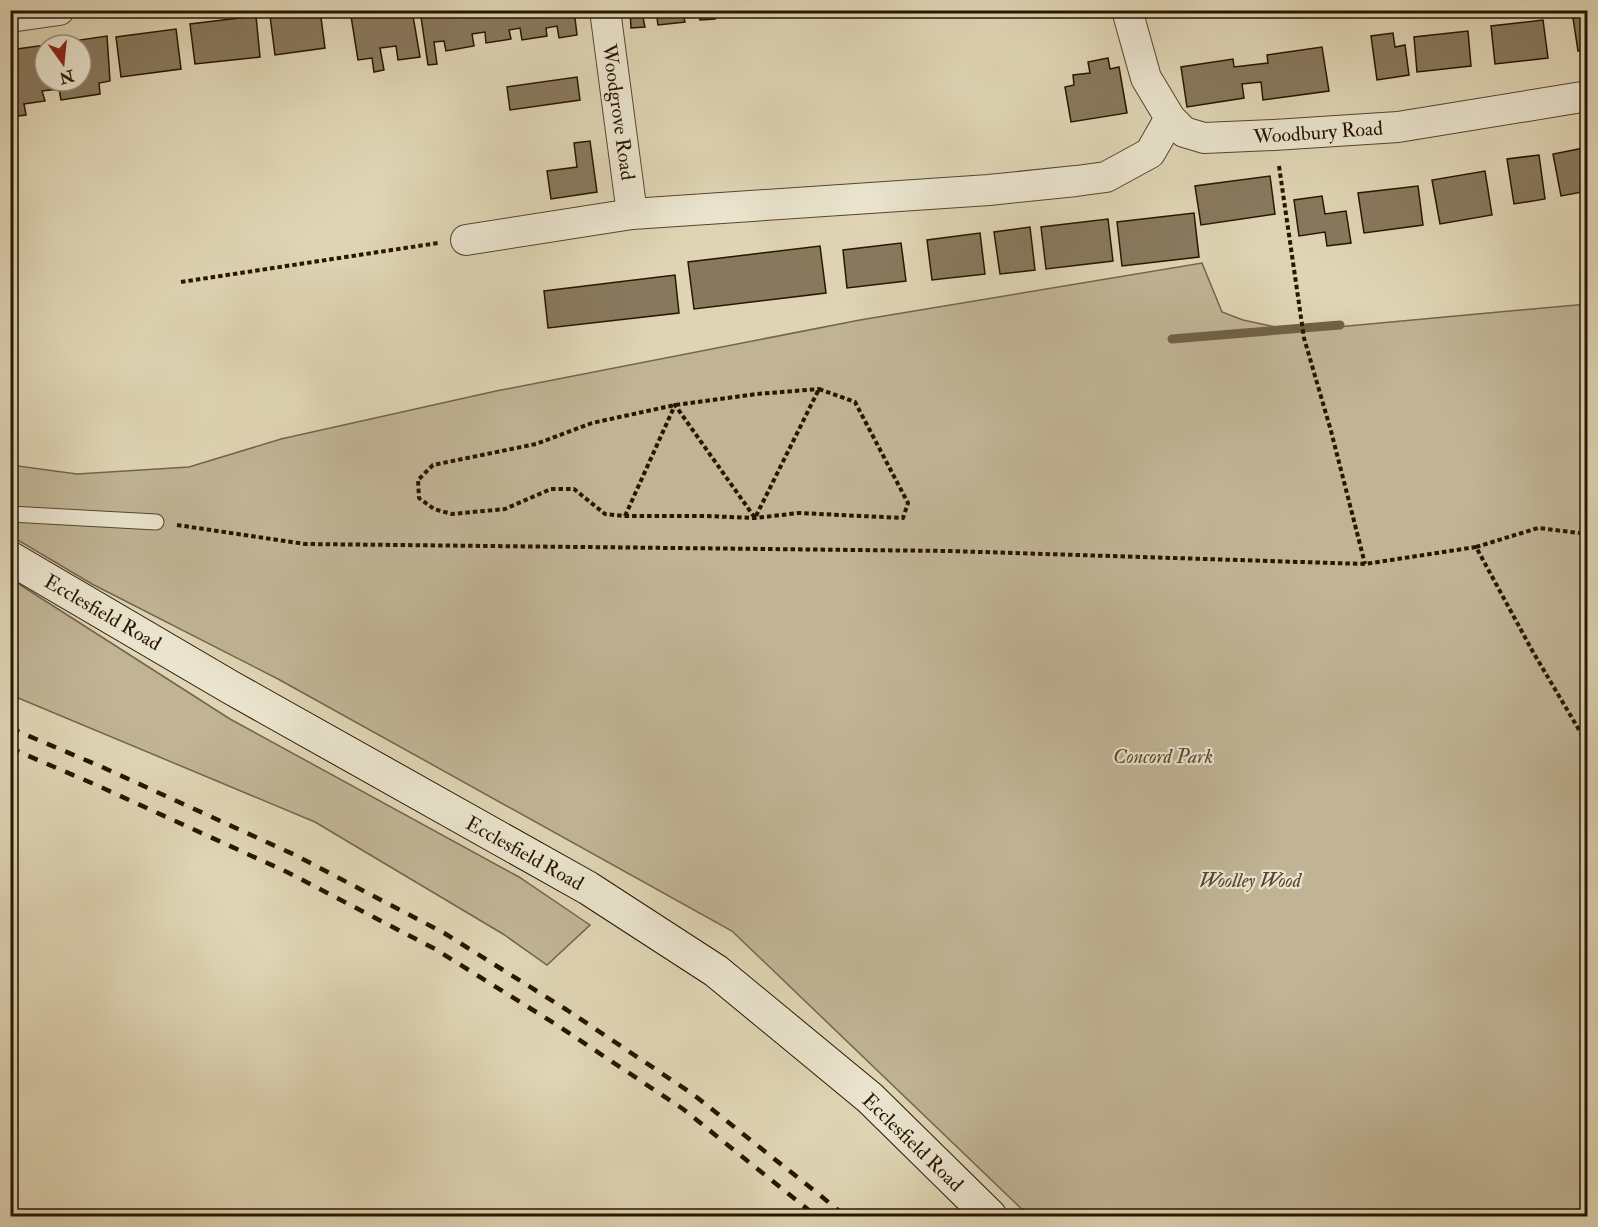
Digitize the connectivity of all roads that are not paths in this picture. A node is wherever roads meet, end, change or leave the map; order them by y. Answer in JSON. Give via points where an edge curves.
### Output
{"nodes":[{"id":1,"x":59,"y":10,"type":"edge"},
{"id":2,"x":605,"y":10,"type":"edge"},
{"id":3,"x":1127,"y":10,"type":"edge"},
{"id":4,"x":10,"y":17,"type":"edge"},
{"id":5,"x":1587,"y":96,"type":"edge"},
{"id":6,"x":1170,"y":118,"type":"junction"},
{"id":7,"x":632,"y":214,"type":"junction"},
{"id":8,"x":466,"y":240,"type":"road end"},
{"id":9,"x":10,"y":514,"type":"edge"},
{"id":10,"x":156,"y":522,"type":"road end"},
{"id":11,"x":10,"y":558,"type":"edge"},
{"id":12,"x":990,"y":1216,"type":"edge"}],
"edges":[{"from":1,"to":4,"type":"street"},
{"from":2,"to":7,"type":"street","name":"Woodgrove Road"},
{"from":3,"to":6,"type":"street","name":"Woodbury Road","via":[[1146,78]]},
{"from":5,"to":6,"type":"street","name":"Woodbury Road","via":[[1398,127],[1274,135],[1204,138],[1184,132]]},
{"from":6,"to":7,"type":"street","via":[[1150,153],[1106,177],[989,190]]},
{"from":7,"to":8,"type":"street"},
{"from":9,"to":10,"type":"lane"},
{"from":11,"to":12,"type":"main road","name":"Ecclesfield Road","via":[[240,693],[588,888],[716,970],[870,1098]]}]}
